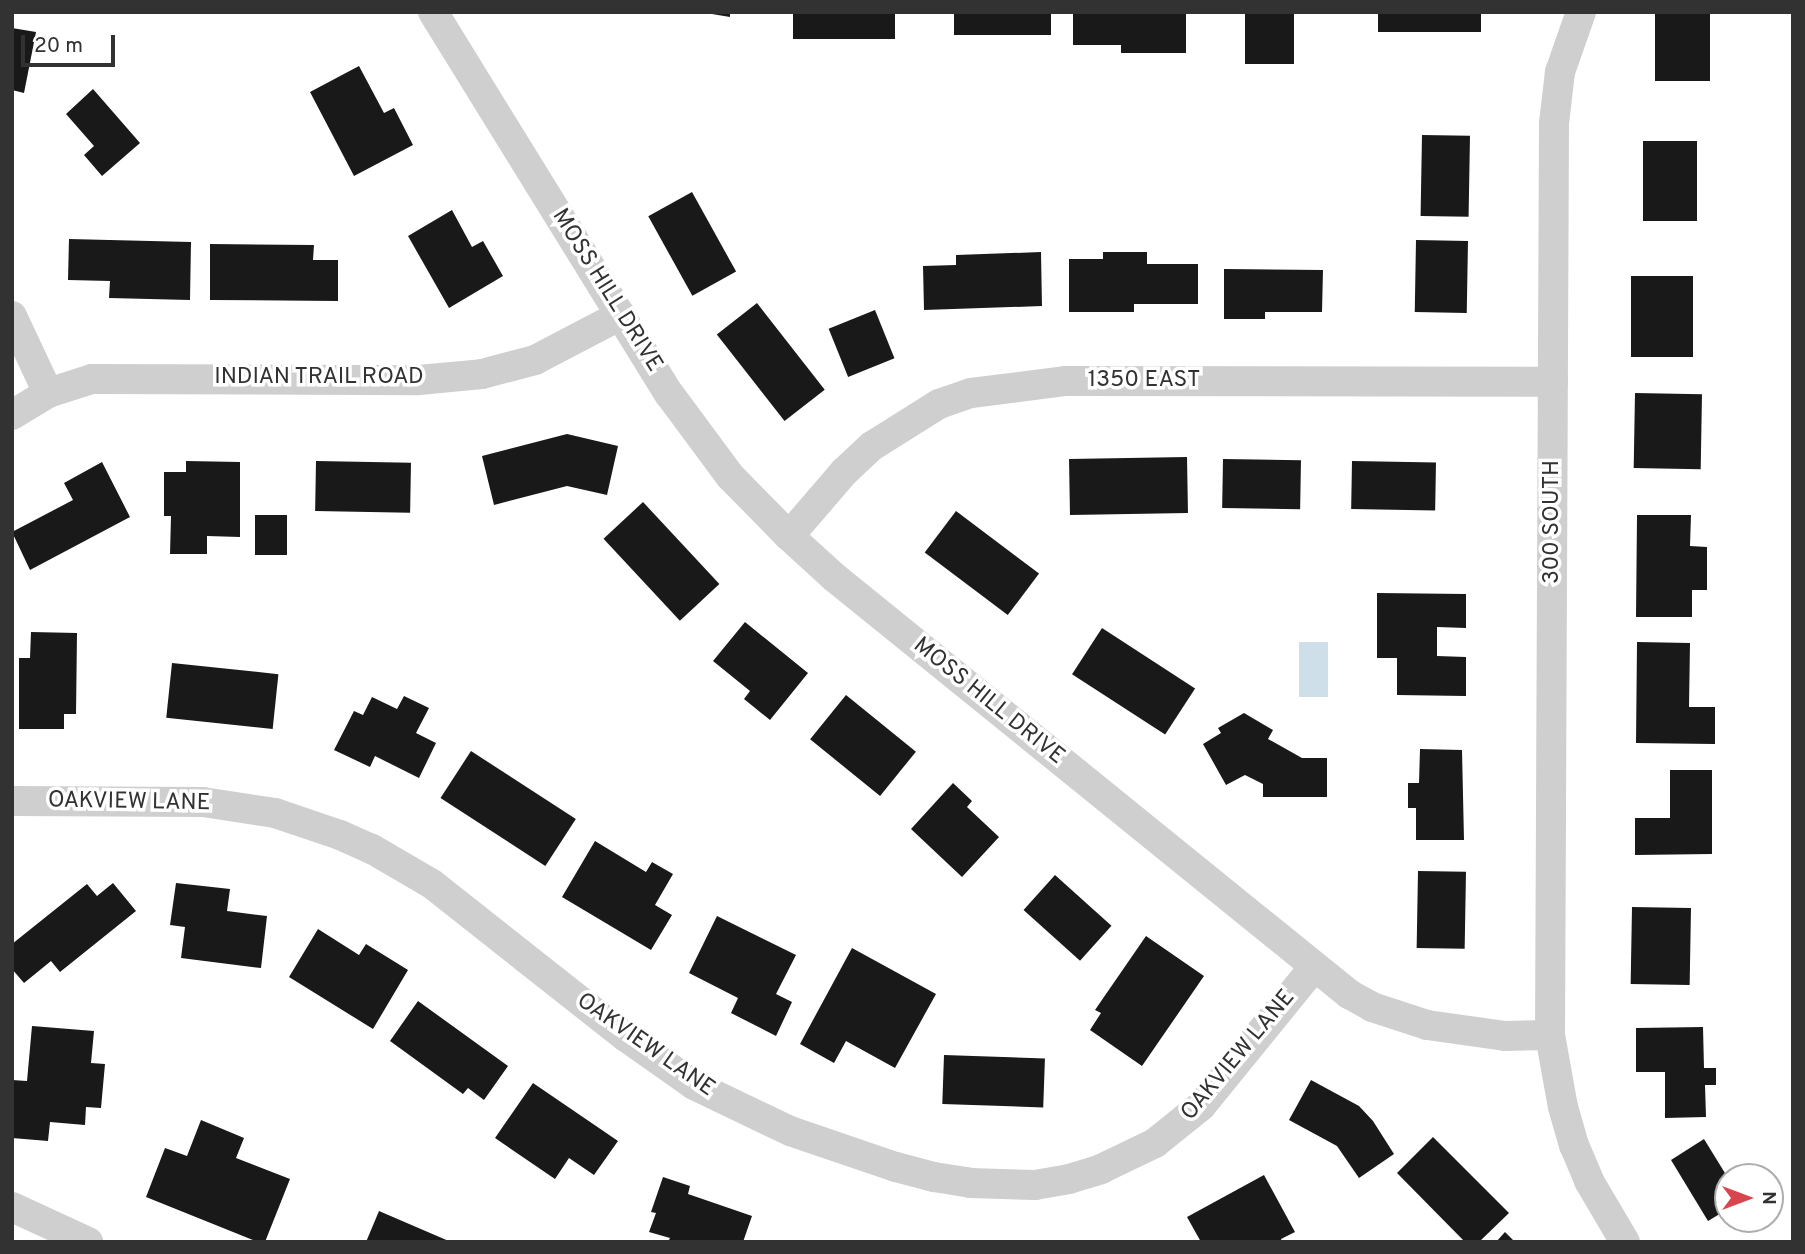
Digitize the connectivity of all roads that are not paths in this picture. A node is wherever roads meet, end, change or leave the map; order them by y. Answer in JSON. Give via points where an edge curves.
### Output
{"nodes":[{"id":1,"x":433,"y":12,"type":"edge"},
{"id":2,"x":1581,"y":12,"type":"edge"},
{"id":3,"x":621,"y":315,"type":"junction"},
{"id":4,"x":12,"y":316,"type":"edge"},
{"id":5,"x":1553,"y":382,"type":"junction"},
{"id":6,"x":48,"y":393,"type":"junction"},
{"id":7,"x":12,"y":415,"type":"edge"},
{"id":8,"x":789,"y":536,"type":"junction"},
{"id":9,"x":12,"y":801,"type":"edge"},
{"id":10,"x":1314,"y":967,"type":"junction"},
{"id":11,"x":1550,"y":1035,"type":"junction"},
{"id":12,"x":12,"y":1207,"type":"edge"},
{"id":13,"x":88,"y":1242,"type":"edge"},
{"id":14,"x":1625,"y":1242,"type":"edge"}],
"edges":[{"from":1,"to":3,"type":"street","name":"MOSS HILL DRIVE"},
{"from":2,"to":5,"type":"street","name":"300 SOUTH","via":[[1556,95]]},
{"from":3,"to":6,"type":"street","name":"INDIAN TRAIL ROAD","via":[[535,360],[482,374],[419,380],[123,377],[92,379]]},
{"from":3,"to":8,"type":"street","name":"MOSS HILL DRIVE","via":[[698,435]]},
{"from":4,"to":6,"type":"street"},
{"from":5,"to":8,"type":"street","name":"1350 EAST","via":[[1066,381],[971,393],[939,404],[872,446]]},
{"from":5,"to":11,"type":"street","name":"300 SOUTH"},
{"from":6,"to":7,"type":"street","name":"INDIAN TRAIL ROAD"},
{"from":8,"to":10,"type":"street","name":"MOSS HILL DRIVE"},
{"from":9,"to":10,"type":"street","name":"OAKVIEW LANE","via":[[215,803],[275,813],[340,835],[432,884],[626,1037],[705,1091],[790,1131],[896,1167],[970,1182],[1035,1185],[1069,1179],[1155,1143],[1201,1106]]},
{"from":10,"to":11,"type":"street","name":"MOSS HILL DRIVE","via":[[1349,994],[1398,1017],[1461,1031]]},
{"from":11,"to":14,"type":"street","via":[[1574,1145]]},
{"from":12,"to":13,"type":"street"}]}
